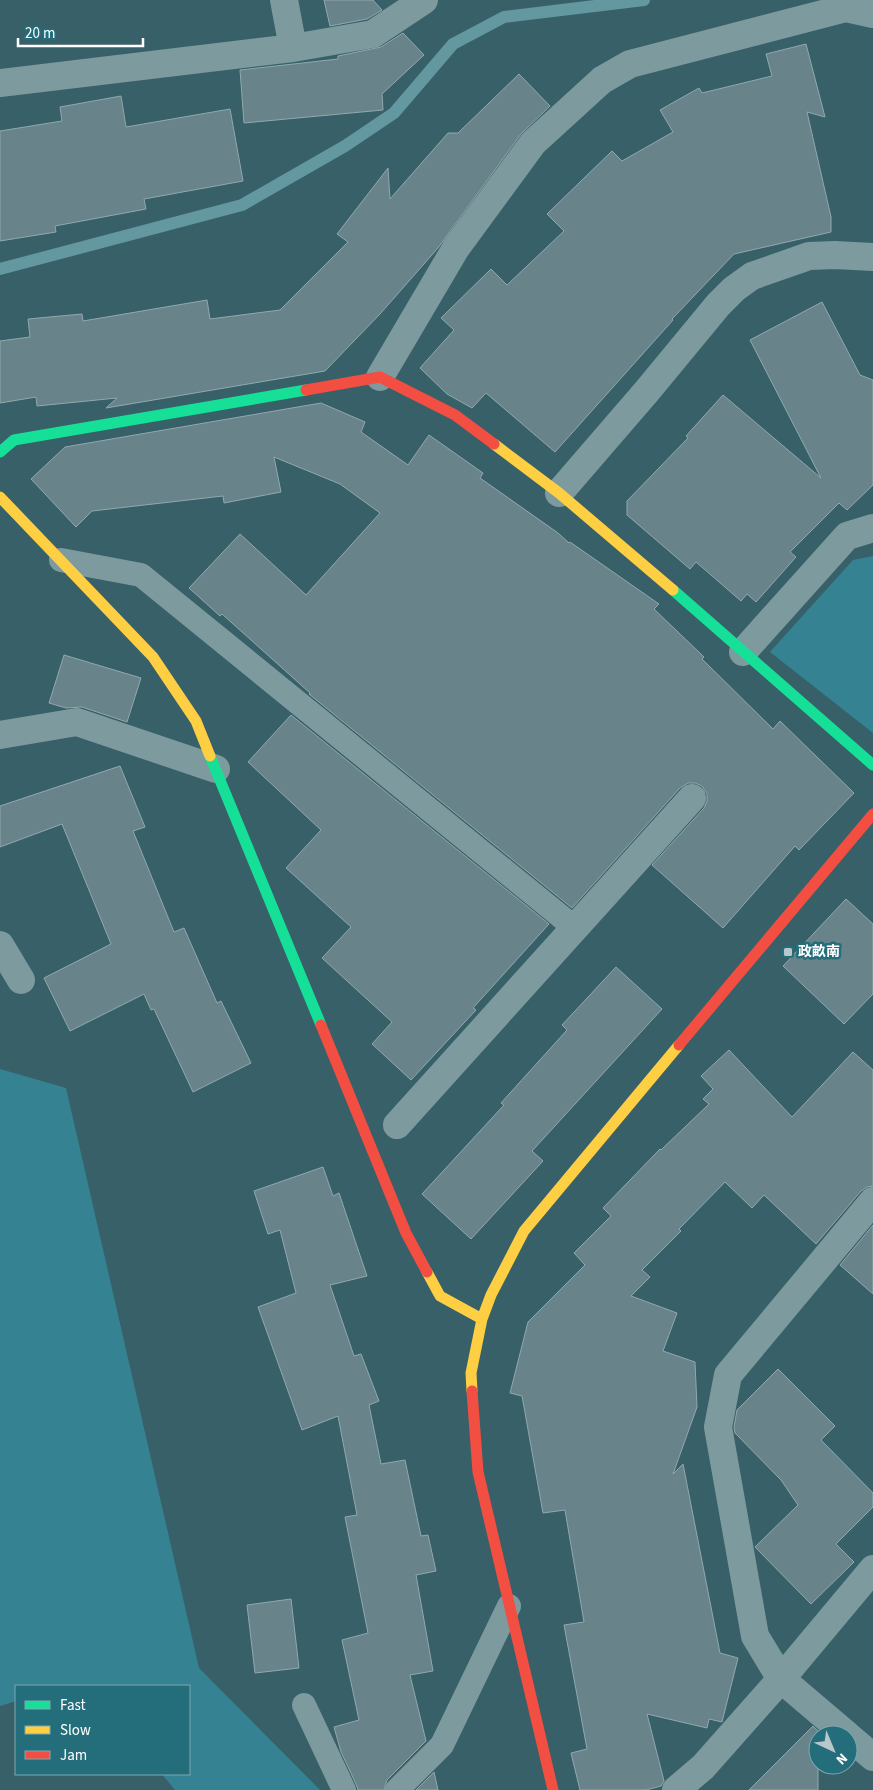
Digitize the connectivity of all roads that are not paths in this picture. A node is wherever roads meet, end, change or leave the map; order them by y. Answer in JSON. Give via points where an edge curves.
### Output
{"nodes":[{"id":1,"x":284,"y":0,"type":"edge"},
{"id":2,"x":424,"y":0,"type":"edge"},
{"id":3,"x":873,"y":14,"type":"edge"},
{"id":4,"x":293,"y":48,"type":"junction"},
{"id":5,"x":0,"y":84,"type":"edge"},
{"id":6,"x":873,"y":257,"type":"edge"},
{"id":7,"x":380,"y":377,"type":"junction"},
{"id":8,"x":0,"y":452,"type":"edge"},
{"id":9,"x":559,"y":492,"type":"junction"},
{"id":10,"x":0,"y":497,"type":"edge"},
{"id":11,"x":873,"y":528,"type":"edge"},
{"id":12,"x":61,"y":560,"type":"junction"},
{"id":13,"x":743,"y":652,"type":"junction"},
{"id":14,"x":0,"y":736,"type":"edge"},
{"id":15,"x":873,"y":765,"type":"edge"},
{"id":16,"x":216,"y":769,"type":"junction"},
{"id":17,"x":692,"y":798,"type":"dead end"},
{"id":18,"x":873,"y":814,"type":"edge"},
{"id":19,"x":575,"y":928,"type":"junction"},
{"id":20,"x":0,"y":945,"type":"edge"},
{"id":21,"x":21,"y":980,"type":"dead end"},
{"id":22,"x":397,"y":1125,"type":"dead end"},
{"id":23,"x":873,"y":1201,"type":"edge"},
{"id":24,"x":482,"y":1320,"type":"junction"},
{"id":25,"x":873,"y":1569,"type":"edge"},
{"id":26,"x":509,"y":1606,"type":"junction"},
{"id":27,"x":781,"y":1679,"type":"junction"},
{"id":28,"x":304,"y":1705,"type":"dead end"},
{"id":29,"x":836,"y":1725,"type":"edge"},
{"id":30,"x":858,"y":1744,"type":"edge"},
{"id":31,"x":873,"y":1757,"type":"edge"},
{"id":32,"x":344,"y":1790,"type":"edge"},
{"id":33,"x":397,"y":1790,"type":"edge"},
{"id":34,"x":553,"y":1790,"type":"edge"},
{"id":35,"x":676,"y":1790,"type":"edge"}],
"edges":[{"from":1,"to":4,"type":"street"},
{"from":2,"to":4,"type":"street","via":[[373,34]]},
{"from":3,"to":7,"type":"street","via":[[846,8],[630,64],[602,80],[533,144],[456,248]]},
{"from":4,"to":5,"type":"street"},
{"from":6,"to":9,"type":"street","via":[[809,256],[752,276],[734,289]]},
{"from":7,"to":8,"type":"street","via":[[14,440]]},
{"from":7,"to":9,"type":"street","via":[[455,415]]},
{"from":9,"to":13,"type":"street"},
{"from":10,"to":12,"type":"street"},
{"from":11,"to":13,"type":"street","via":[[846,536]]},
{"from":12,"to":16,"type":"street","via":[[152,657],[196,721]]},
{"from":12,"to":19,"type":"lane","via":[[142,575]]},
{"from":13,"to":15,"type":"street"},
{"from":14,"to":16,"type":"street","via":[[77,722]]},
{"from":16,"to":24,"type":"street","via":[[406,1233],[440,1296]]},
{"from":17,"to":19,"type":"street"},
{"from":18,"to":24,"type":"street","via":[[524,1231],[491,1295]]},
{"from":19,"to":22,"type":"street"},
{"from":20,"to":21,"type":"street"},
{"from":23,"to":27,"type":"street","via":[[728,1375],[719,1418],[755,1636]]},
{"from":24,"to":26,"type":"street","via":[[471,1373],[478,1472]]},
{"from":25,"to":27,"type":"street"},
{"from":26,"to":33,"type":"lane","via":[[442,1745]]},
{"from":26,"to":34,"type":"street"},
{"from":27,"to":29,"type":"street"},
{"from":27,"to":35,"type":"street","via":[[703,1767]]},
{"from":28,"to":32,"type":"lane"},
{"from":30,"to":31,"type":"street"}]}
